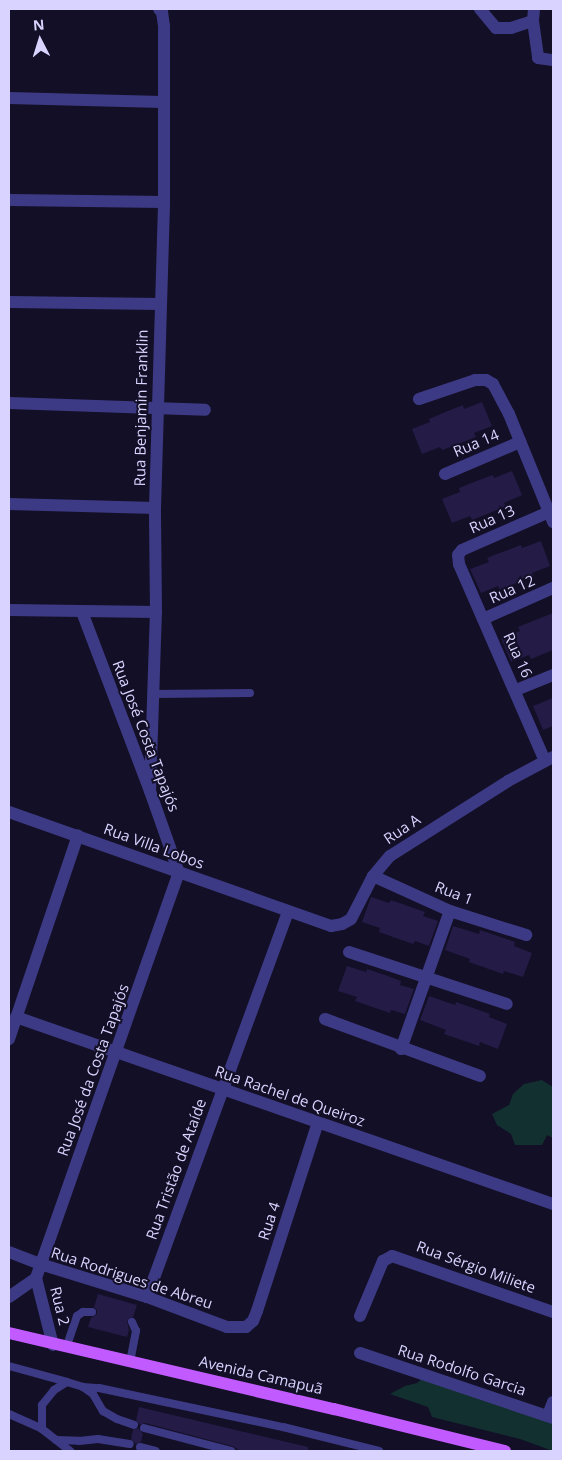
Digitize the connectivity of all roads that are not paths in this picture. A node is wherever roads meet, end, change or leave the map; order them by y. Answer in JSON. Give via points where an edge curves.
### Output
{"nodes":[{"id":1,"x":159,"y":9,"type":"edge"},
{"id":2,"x":480,"y":9,"type":"edge"},
{"id":3,"x":534,"y":15,"type":"edge"},
{"id":4,"x":553,"y":60,"type":"edge"},
{"id":5,"x":9,"y":98,"type":"edge"},
{"id":6,"x":162,"y":102,"type":"junction"},
{"id":7,"x":9,"y":200,"type":"edge"},
{"id":8,"x":164,"y":202,"type":"junction"},
{"id":9,"x":9,"y":302,"type":"edge"},
{"id":10,"x":159,"y":304,"type":"junction"},
{"id":11,"x":419,"y":398,"type":"dead end"},
{"id":12,"x":9,"y":403,"type":"edge"},
{"id":13,"x":158,"y":407,"type":"junction"},
{"id":14,"x":205,"y":410,"type":"dead end"},
{"id":15,"x":520,"y":442,"type":"junction"},
{"id":16,"x":445,"y":474,"type":"dead end"},
{"id":17,"x":9,"y":504,"type":"edge"},
{"id":18,"x":155,"y":508,"type":"junction"},
{"id":19,"x":551,"y":517,"type":"edge"},
{"id":20,"x":459,"y":564,"type":"joint"},
{"id":21,"x":553,"y":588,"type":"edge"},
{"id":22,"x":9,"y":610,"type":"edge"},
{"id":23,"x":82,"y":612,"type":"junction"},
{"id":24,"x":156,"y":612,"type":"junction"},
{"id":25,"x":483,"y":620,"type":"junction"},
{"id":26,"x":553,"y":675,"type":"edge"},
{"id":27,"x":516,"y":690,"type":"junction"},
{"id":28,"x":250,"y":692,"type":"dead end"},
{"id":29,"x":154,"y":694,"type":"junction"},
{"id":30,"x":549,"y":759,"type":"edge"},
{"id":31,"x":150,"y":791,"type":"junction"},
{"id":32,"x":9,"y":812,"type":"edge"},
{"id":33,"x":78,"y":835,"type":"junction"},
{"id":34,"x":179,"y":873,"type":"junction"},
{"id":35,"x":373,"y":876,"type":"junction"},
{"id":36,"x":450,"y":911,"type":"junction"},
{"id":37,"x":288,"y":912,"type":"junction"},
{"id":38,"x":526,"y":935,"type":"dead end"},
{"id":39,"x":349,"y":952,"type":"dead end"},
{"id":40,"x":427,"y":977,"type":"junction"},
{"id":41,"x":507,"y":1004,"type":"dead end"},
{"id":42,"x":16,"y":1017,"type":"junction"},
{"id":43,"x":325,"y":1019,"type":"dead end"},
{"id":44,"x":9,"y":1039,"type":"edge"},
{"id":45,"x":401,"y":1049,"type":"junction"},
{"id":46,"x":117,"y":1054,"type":"junction"},
{"id":47,"x":480,"y":1076,"type":"dead end"},
{"id":48,"x":222,"y":1090,"type":"junction"},
{"id":49,"x":318,"y":1122,"type":"junction"},
{"id":50,"x":553,"y":1204,"type":"edge"},
{"id":51,"x":9,"y":1252,"type":"edge"},
{"id":52,"x":40,"y":1264,"type":"junction"},
{"id":53,"x":36,"y":1278,"type":"junction"},
{"id":54,"x":9,"y":1297,"type":"edge"},
{"id":55,"x":147,"y":1297,"type":"junction"},
{"id":56,"x":92,"y":1312,"type":"dead end"},
{"id":57,"x":553,"y":1312,"type":"edge"},
{"id":58,"x":360,"y":1316,"type":"dead end"},
{"id":59,"x":132,"y":1322,"type":"dead end"},
{"id":60,"x":246,"y":1327,"type":"joint"},
{"id":61,"x":9,"y":1333,"type":"edge"},
{"id":62,"x":60,"y":1346,"type":"junction"},
{"id":63,"x":360,"y":1353,"type":"dead end"},
{"id":64,"x":130,"y":1362,"type":"junction"},
{"id":65,"x":9,"y":1366,"type":"edge"},
{"id":66,"x":67,"y":1382,"type":"junction"},
{"id":67,"x":83,"y":1387,"type":"junction"},
{"id":68,"x":553,"y":1402,"type":"edge"},
{"id":69,"x":9,"y":1414,"type":"edge"},
{"id":70,"x":551,"y":1416,"type":"edge"},
{"id":71,"x":134,"y":1425,"type":"dead end"},
{"id":72,"x":144,"y":1428,"type":"dead end"},
{"id":73,"x":42,"y":1429,"type":"junction"},
{"id":74,"x":56,"y":1440,"type":"junction"},
{"id":75,"x":130,"y":1444,"type":"dead end"},
{"id":76,"x":140,"y":1447,"type":"dead end"},
{"id":77,"x":70,"y":1451,"type":"edge"},
{"id":78,"x":156,"y":1451,"type":"edge"},
{"id":79,"x":232,"y":1451,"type":"edge"},
{"id":80,"x":379,"y":1451,"type":"edge"},
{"id":81,"x":505,"y":1451,"type":"edge"}],
"edges":[{"from":1,"to":6,"type":"street","name":"Rua Benjamin Franklin","via":[[164,26]]},
{"from":2,"to":3,"type":"street","via":[[496,28],[511,28]]},
{"from":3,"to":4,"type":"street","via":[[538,58]]},
{"from":5,"to":6,"type":"street"},
{"from":6,"to":8,"type":"street","name":"Rua Benjamin Franklin"},
{"from":7,"to":8,"type":"street"},
{"from":8,"to":10,"type":"street","name":"Rua Benjamin Franklin"},
{"from":9,"to":10,"type":"street"},
{"from":10,"to":13,"type":"street","name":"Rua Benjamin Franklin"},
{"from":11,"to":15,"type":"street","via":[[470,382],[481,380],[493,384]]},
{"from":12,"to":13,"type":"street"},
{"from":13,"to":14,"type":"street"},
{"from":13,"to":18,"type":"street","name":"Rua Benjamin Franklin"},
{"from":15,"to":16,"type":"street","name":"Rua 14"},
{"from":15,"to":19,"type":"street"},
{"from":17,"to":18,"type":"street"},
{"from":18,"to":24,"type":"street","name":"Rua Benjamin Franklin"},
{"from":19,"to":20,"type":"street","name":"Rua 13","via":[[462,550],[458,555]]},
{"from":20,"to":25,"type":"street","name":"Rua 16"},
{"from":21,"to":25,"type":"street","name":"Rua 12"},
{"from":22,"to":23,"type":"street"},
{"from":23,"to":24,"type":"street"},
{"from":23,"to":31,"type":"street","name":"Rua José Costa Tapajós"},
{"from":24,"to":29,"type":"street","name":"Rua Benjamin Franklin"},
{"from":25,"to":27,"type":"street","name":"Rua 16"},
{"from":26,"to":27,"type":"street"},
{"from":27,"to":30,"type":"street","name":"Rua 16"},
{"from":28,"to":29,"type":"lane"},
{"from":29,"to":31,"type":"street","name":"Rua Benjamin Franklin"},
{"from":30,"to":35,"type":"street","name":"Rua A","via":[[390,856]]},
{"from":31,"to":34,"type":"street","name":"Rua José Costa Tapajós"},
{"from":32,"to":33,"type":"street","name":"Rua Villa Lobos"},
{"from":33,"to":34,"type":"street","name":"Rua Villa Lobos"},
{"from":33,"to":42,"type":"street"},
{"from":34,"to":37,"type":"street","name":"Rua Villa Lobos"},
{"from":34,"to":46,"type":"street","name":"Rua José da Costa Tapajós"},
{"from":35,"to":36,"type":"street","name":"Rua 1"},
{"from":35,"to":37,"type":"street","name":"Rua A","via":[[351,918],[342,924],[331,926]]},
{"from":36,"to":38,"type":"street","name":"Rua 1"},
{"from":36,"to":40,"type":"street"},
{"from":37,"to":48,"type":"street","name":"Rua Tristão de Ataíde"},
{"from":39,"to":40,"type":"street"},
{"from":40,"to":41,"type":"street"},
{"from":40,"to":45,"type":"street"},
{"from":42,"to":44,"type":"street"},
{"from":42,"to":46,"type":"street","name":"Rua Rachel de Queiroz"},
{"from":43,"to":45,"type":"street"},
{"from":45,"to":47,"type":"street"},
{"from":46,"to":48,"type":"street","name":"Rua Rachel de Queiroz"},
{"from":46,"to":52,"type":"street","name":"Rua José da Costa Tapajós"},
{"from":48,"to":49,"type":"street","name":"Rua Rachel de Queiroz"},
{"from":48,"to":55,"type":"street","name":"Rua Tristão de Ataíde"},
{"from":49,"to":50,"type":"street","name":"Rua Rachel de Queiroz"},
{"from":49,"to":60,"type":"street","name":"Rua 4","via":[[255,1316]]},
{"from":51,"to":52,"type":"street","name":"Rua Rodrigues de Abreu"},
{"from":52,"to":53,"type":"street","name":"Rua José da Costa Tapajós"},
{"from":52,"to":55,"type":"street","name":"Rua Rodrigues de Abreu"},
{"from":53,"to":54,"type":"street","name":"Rua 2"},
{"from":53,"to":62,"type":"street","name":"Rua 2"},
{"from":55,"to":60,"type":"street","name":"Rua Rodrigues de Abreu","via":[[227,1327]]},
{"from":56,"to":62,"type":"lane","via":[[77,1316]]},
{"from":57,"to":58,"type":"street","name":"Rua Sérgio Miliete","via":[[396,1256],[387,1257]]},
{"from":59,"to":64,"type":"lane","via":[[136,1332]]},
{"from":61,"to":62,"type":"main road","name":"Avenida Camapuã"},
{"from":62,"to":64,"type":"main road","name":"Avenida Camapuã"},
{"from":63,"to":70,"type":"street","name":"Rua Rodolfo Garcia"},
{"from":64,"to":81,"type":"main road","name":"Avenida Camapuã"},
{"from":65,"to":66,"type":"lane"},
{"from":66,"to":67,"type":"lane"},
{"from":66,"to":73,"type":"lane","via":[[54,1390],[42,1404]]},
{"from":67,"to":71,"type":"lane","via":[[93,1394],[103,1411]]},
{"from":67,"to":80,"type":"lane","via":[[283,1427]]},
{"from":68,"to":70,"type":"street"},
{"from":69,"to":73,"type":"lane"},
{"from":72,"to":79,"type":"lane"},
{"from":73,"to":74,"type":"lane"},
{"from":74,"to":75,"type":"lane","via":[[98,1439]]},
{"from":74,"to":77,"type":"lane"},
{"from":76,"to":78,"type":"lane"}]}
